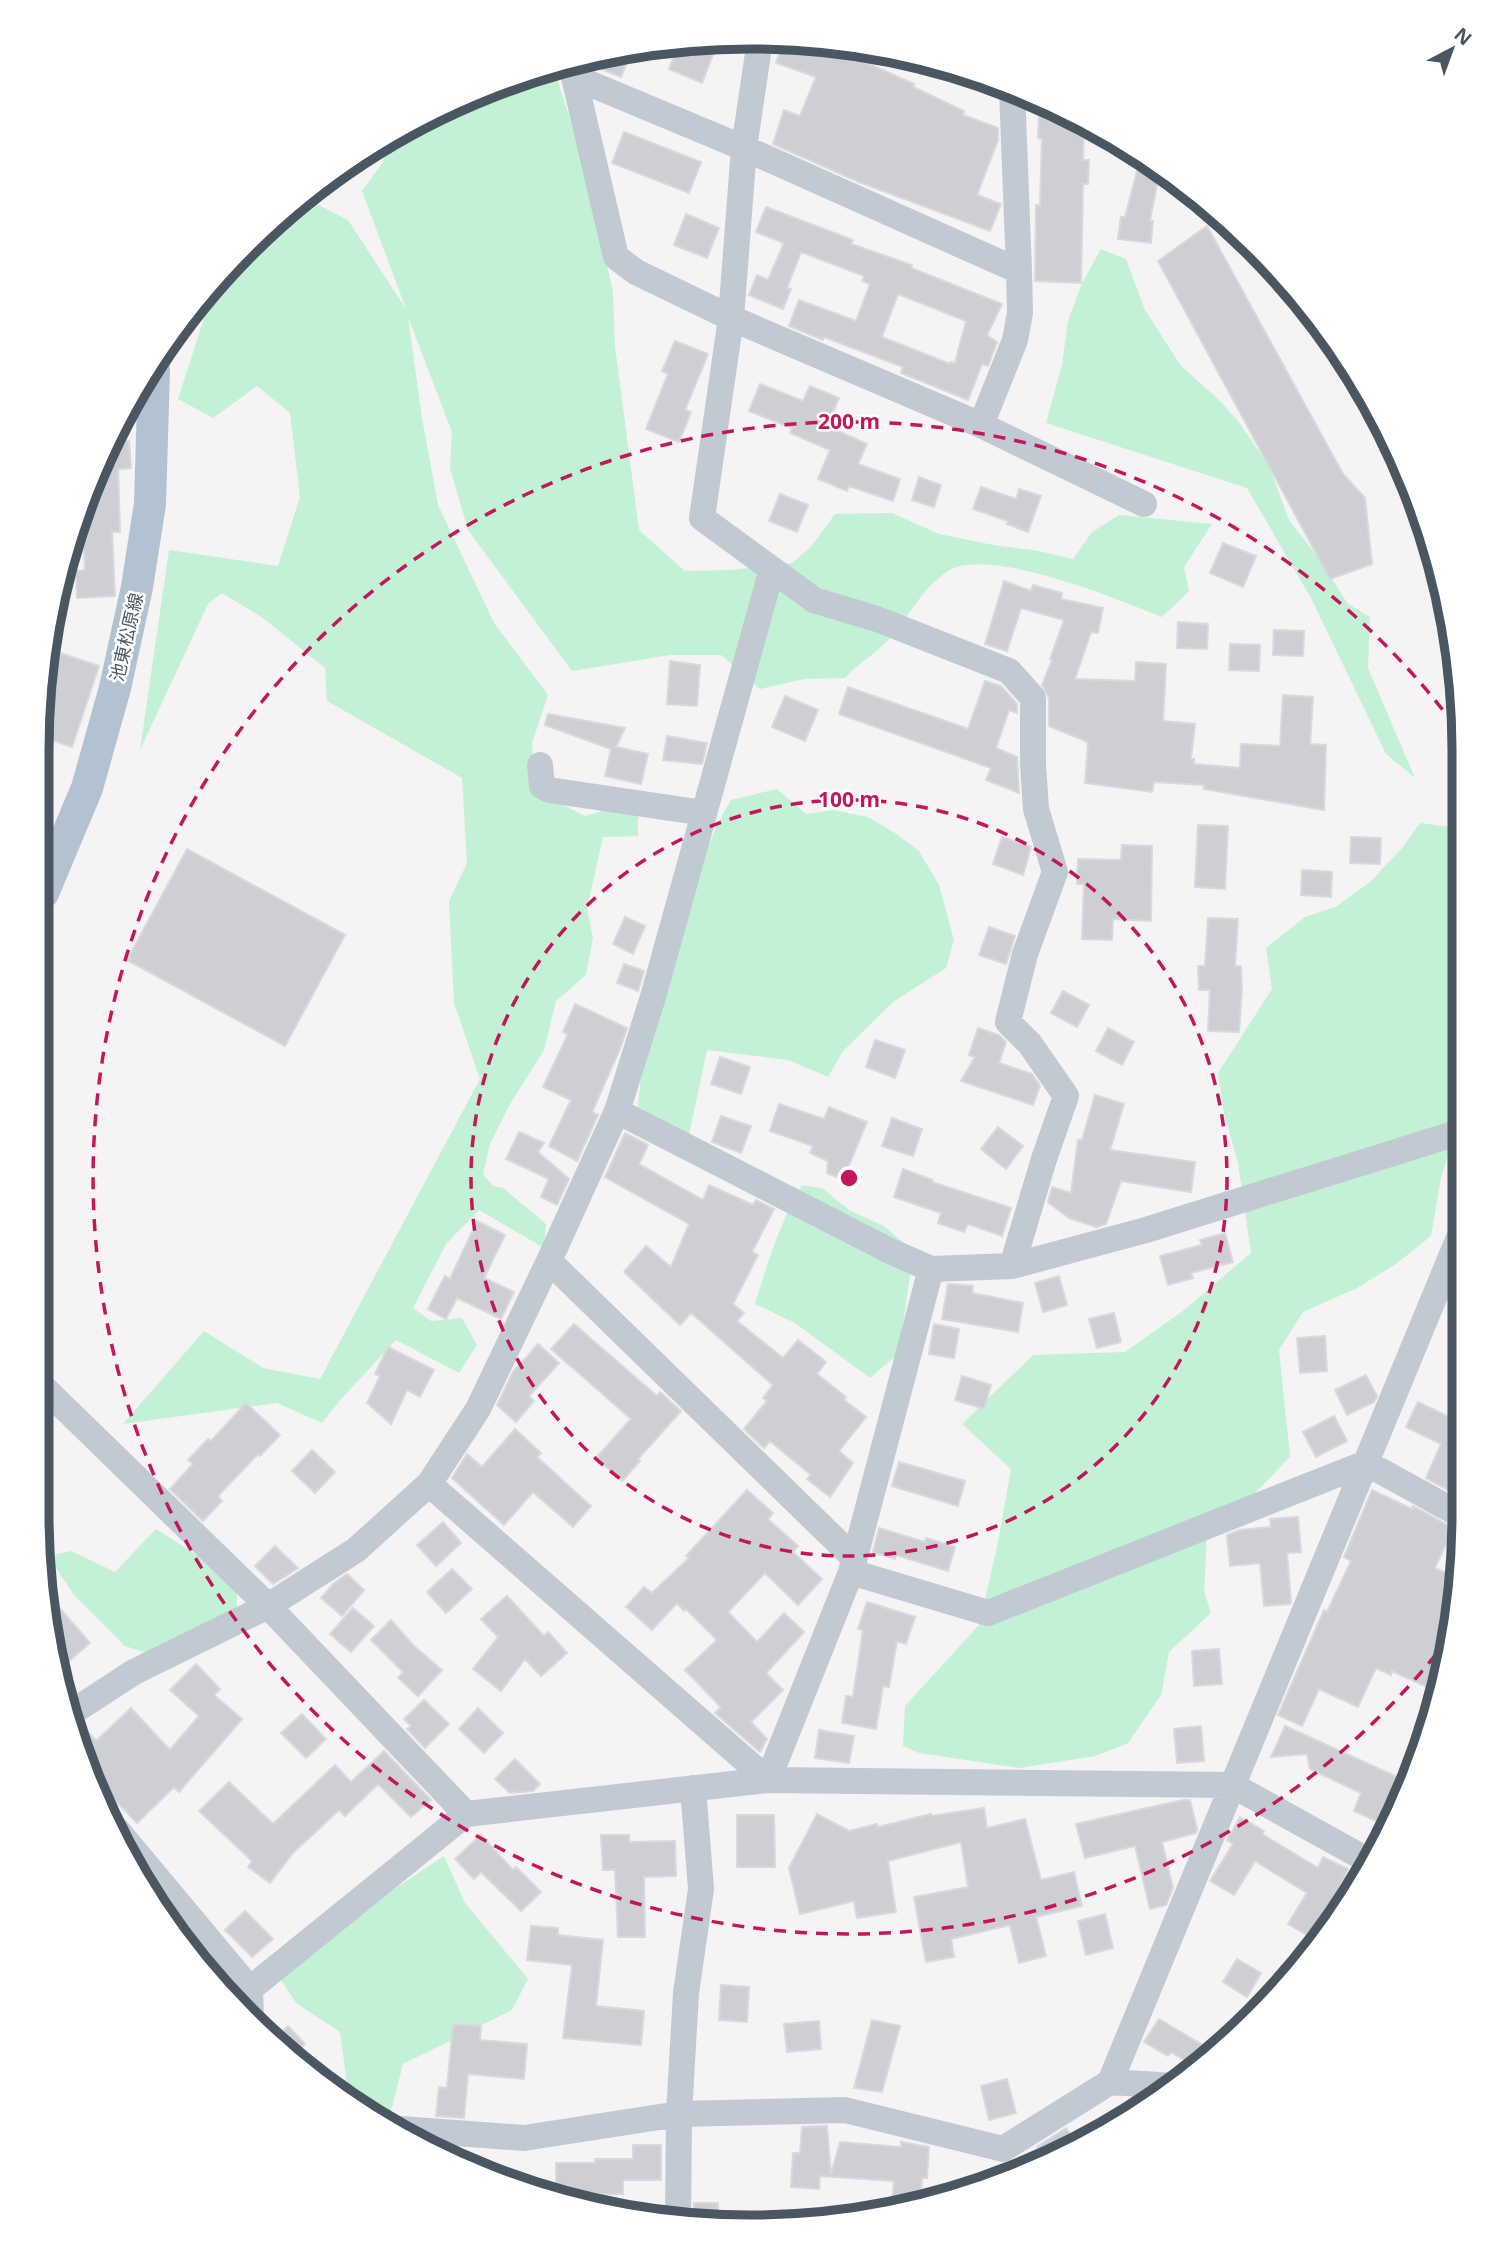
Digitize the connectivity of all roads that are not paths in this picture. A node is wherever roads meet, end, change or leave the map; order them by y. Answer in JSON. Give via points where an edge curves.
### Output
{"nodes":[{"id":1,"x":759,"y":49,"type":"edge"},
{"id":2,"x":576,"y":71,"type":"edge"},
{"id":3,"x":572,"y":72,"type":"edge"},
{"id":4,"x":1012,"y":100,"type":"edge"},
{"id":5,"x":744,"y":148,"type":"junction"},
{"id":6,"x":1018,"y":271,"type":"junction"},
{"id":7,"x":731,"y":318,"type":"junction"},
{"id":8,"x":154,"y":383,"type":"edge"},
{"id":9,"x":981,"y":425,"type":"junction"},
{"id":10,"x":1144,"y":503,"type":"dead end"},
{"id":11,"x":772,"y":569,"type":"junction"},
{"id":12,"x":540,"y":765,"type":"dead end"},
{"id":13,"x":704,"y":813,"type":"junction"},
{"id":14,"x":49,"y":879,"type":"edge"},
{"id":15,"x":617,"y":1111,"type":"junction"},
{"id":16,"x":1452,"y":1135,"type":"edge"},
{"id":17,"x":1452,"y":1254,"type":"edge"},
{"id":18,"x":549,"y":1261,"type":"junction"},
{"id":19,"x":1012,"y":1266,"type":"junction"},
{"id":20,"x":931,"y":1269,"type":"junction"},
{"id":21,"x":49,"y":1393,"type":"edge"},
{"id":22,"x":1366,"y":1463,"type":"junction"},
{"id":23,"x":429,"y":1483,"type":"junction"},
{"id":24,"x":1452,"y":1510,"type":"edge"},
{"id":25,"x":852,"y":1565,"type":"junction"},
{"id":26,"x":268,"y":1606,"type":"junction"},
{"id":27,"x":77,"y":1709,"type":"edge"},
{"id":28,"x":768,"y":1780,"type":"junction"},
{"id":29,"x":1232,"y":1785,"type":"junction"},
{"id":30,"x":692,"y":1788,"type":"junction"},
{"id":31,"x":467,"y":1814,"type":"junction"},
{"id":32,"x":1362,"y":1857,"type":"edge"},
{"id":33,"x":141,"y":1861,"type":"edge"},
{"id":34,"x":250,"y":1989,"type":"junction"},
{"id":35,"x":251,"y":2006,"type":"edge"},
{"id":36,"x":1110,"y":2082,"type":"junction"},
{"id":37,"x":1157,"y":2085,"type":"edge"},
{"id":38,"x":679,"y":2114,"type":"junction"},
{"id":39,"x":417,"y":2130,"type":"edge"},
{"id":40,"x":678,"y":2211,"type":"edge"}],
"edges":[{"from":1,"to":5,"type":"street"},
{"from":2,"to":5,"type":"street"},
{"from":3,"to":7,"type":"street","via":[[616,257],[636,272]]},
{"from":4,"to":6,"type":"street"},
{"from":5,"to":6,"type":"street"},
{"from":5,"to":7,"type":"street"},
{"from":6,"to":9,"type":"street","via":[[1020,313],[1015,340]]},
{"from":7,"to":9,"type":"street"},
{"from":7,"to":11,"type":"street","via":[[702,518]]},
{"from":8,"to":14,"type":"main road","name":"池東松原線","via":[[150,504],[137,587],[87,788]]},
{"from":9,"to":10,"type":"street"},
{"from":11,"to":13,"type":"street"},
{"from":11,"to":19,"type":"street","via":[[814,600],[877,619],[1009,671],[1033,698],[1036,809],[1055,872],[1025,954],[1008,1022],[1030,1044],[1066,1096]]},
{"from":12,"to":13,"type":"street","via":[[542,786],[549,790]]},
{"from":13,"to":15,"type":"street"},
{"from":15,"to":18,"type":"street"},
{"from":15,"to":20,"type":"street"},
{"from":16,"to":19,"type":"street","via":[[1146,1230]]},
{"from":17,"to":22,"type":"street"},
{"from":18,"to":23,"type":"street","via":[[478,1409]]},
{"from":18,"to":25,"type":"street"},
{"from":19,"to":20,"type":"street"},
{"from":20,"to":25,"type":"street"},
{"from":21,"to":26,"type":"street"},
{"from":22,"to":24,"type":"street"},
{"from":22,"to":25,"type":"street","via":[[988,1613]]},
{"from":22,"to":29,"type":"street"},
{"from":23,"to":26,"type":"street","via":[[356,1550]]},
{"from":23,"to":28,"type":"street"},
{"from":25,"to":28,"type":"street"},
{"from":26,"to":27,"type":"street","via":[[134,1672]]},
{"from":26,"to":31,"type":"street"},
{"from":28,"to":29,"type":"street"},
{"from":28,"to":30,"type":"street"},
{"from":29,"to":32,"type":"street"},
{"from":29,"to":36,"type":"street"},
{"from":30,"to":31,"type":"street"},
{"from":30,"to":38,"type":"street","via":[[701,1889],[686,1993]]},
{"from":31,"to":34,"type":"street"},
{"from":33,"to":34,"type":"street"},
{"from":34,"to":35,"type":"street"},
{"from":36,"to":37,"type":"street"},
{"from":36,"to":38,"type":"street","via":[[1003,2150],[845,2110]]},
{"from":38,"to":39,"type":"street","via":[[524,2138]]},
{"from":38,"to":40,"type":"street"}]}
